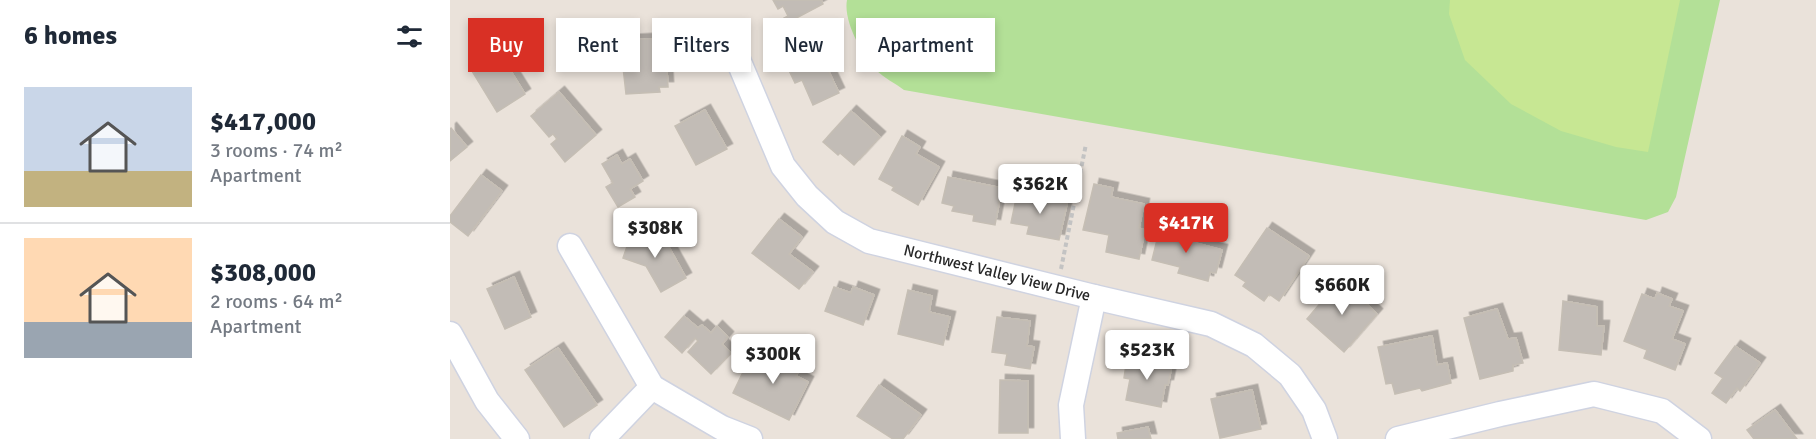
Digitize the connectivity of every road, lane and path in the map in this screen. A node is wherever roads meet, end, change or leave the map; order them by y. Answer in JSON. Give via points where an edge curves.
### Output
{"nodes":[{"id":1,"x":743,"y":72,"type":"edge"},
{"id":2,"x":1086,"y":144,"type":"dead end"},
{"id":3,"x":570,"y":246,"type":"dead end"},
{"id":4,"x":1058,"y":287,"type":"junction"},
{"id":5,"x":1094,"y":297,"type":"junction"},
{"id":6,"x":450,"y":334,"type":"edge"},
{"id":7,"x":652,"y":387,"type":"junction"},
{"id":8,"x":517,"y":439,"type":"edge"},
{"id":9,"x":602,"y":439,"type":"edge"},
{"id":10,"x":750,"y":439,"type":"edge"},
{"id":11,"x":1073,"y":439,"type":"edge"},
{"id":12,"x":1325,"y":439,"type":"edge"},
{"id":13,"x":1398,"y":439,"type":"edge"},
{"id":14,"x":1699,"y":439,"type":"edge"}],
"edges":[{"from":1,"to":4,"type":"street","name":"Northwest Valley View Drive","via":[[783,166],[835,222],[868,241]]},
{"from":2,"to":4,"type":"path"},
{"from":3,"to":7,"type":"street"},
{"from":4,"to":5,"type":"street","name":"Northwest Valley View Drive"},
{"from":5,"to":11,"type":"street","via":[[1071,405]]},
{"from":5,"to":12,"type":"street","name":"Northwest Valley View Drive","via":[[1211,324],[1254,345],[1290,375],[1314,410]]},
{"from":6,"to":8,"type":"street","via":[[487,401]]},
{"from":7,"to":9,"type":"street"},
{"from":7,"to":10,"type":"street","via":[[722,428]]},
{"from":13,"to":14,"type":"street","via":[[1594,394],[1662,411]]}]}
